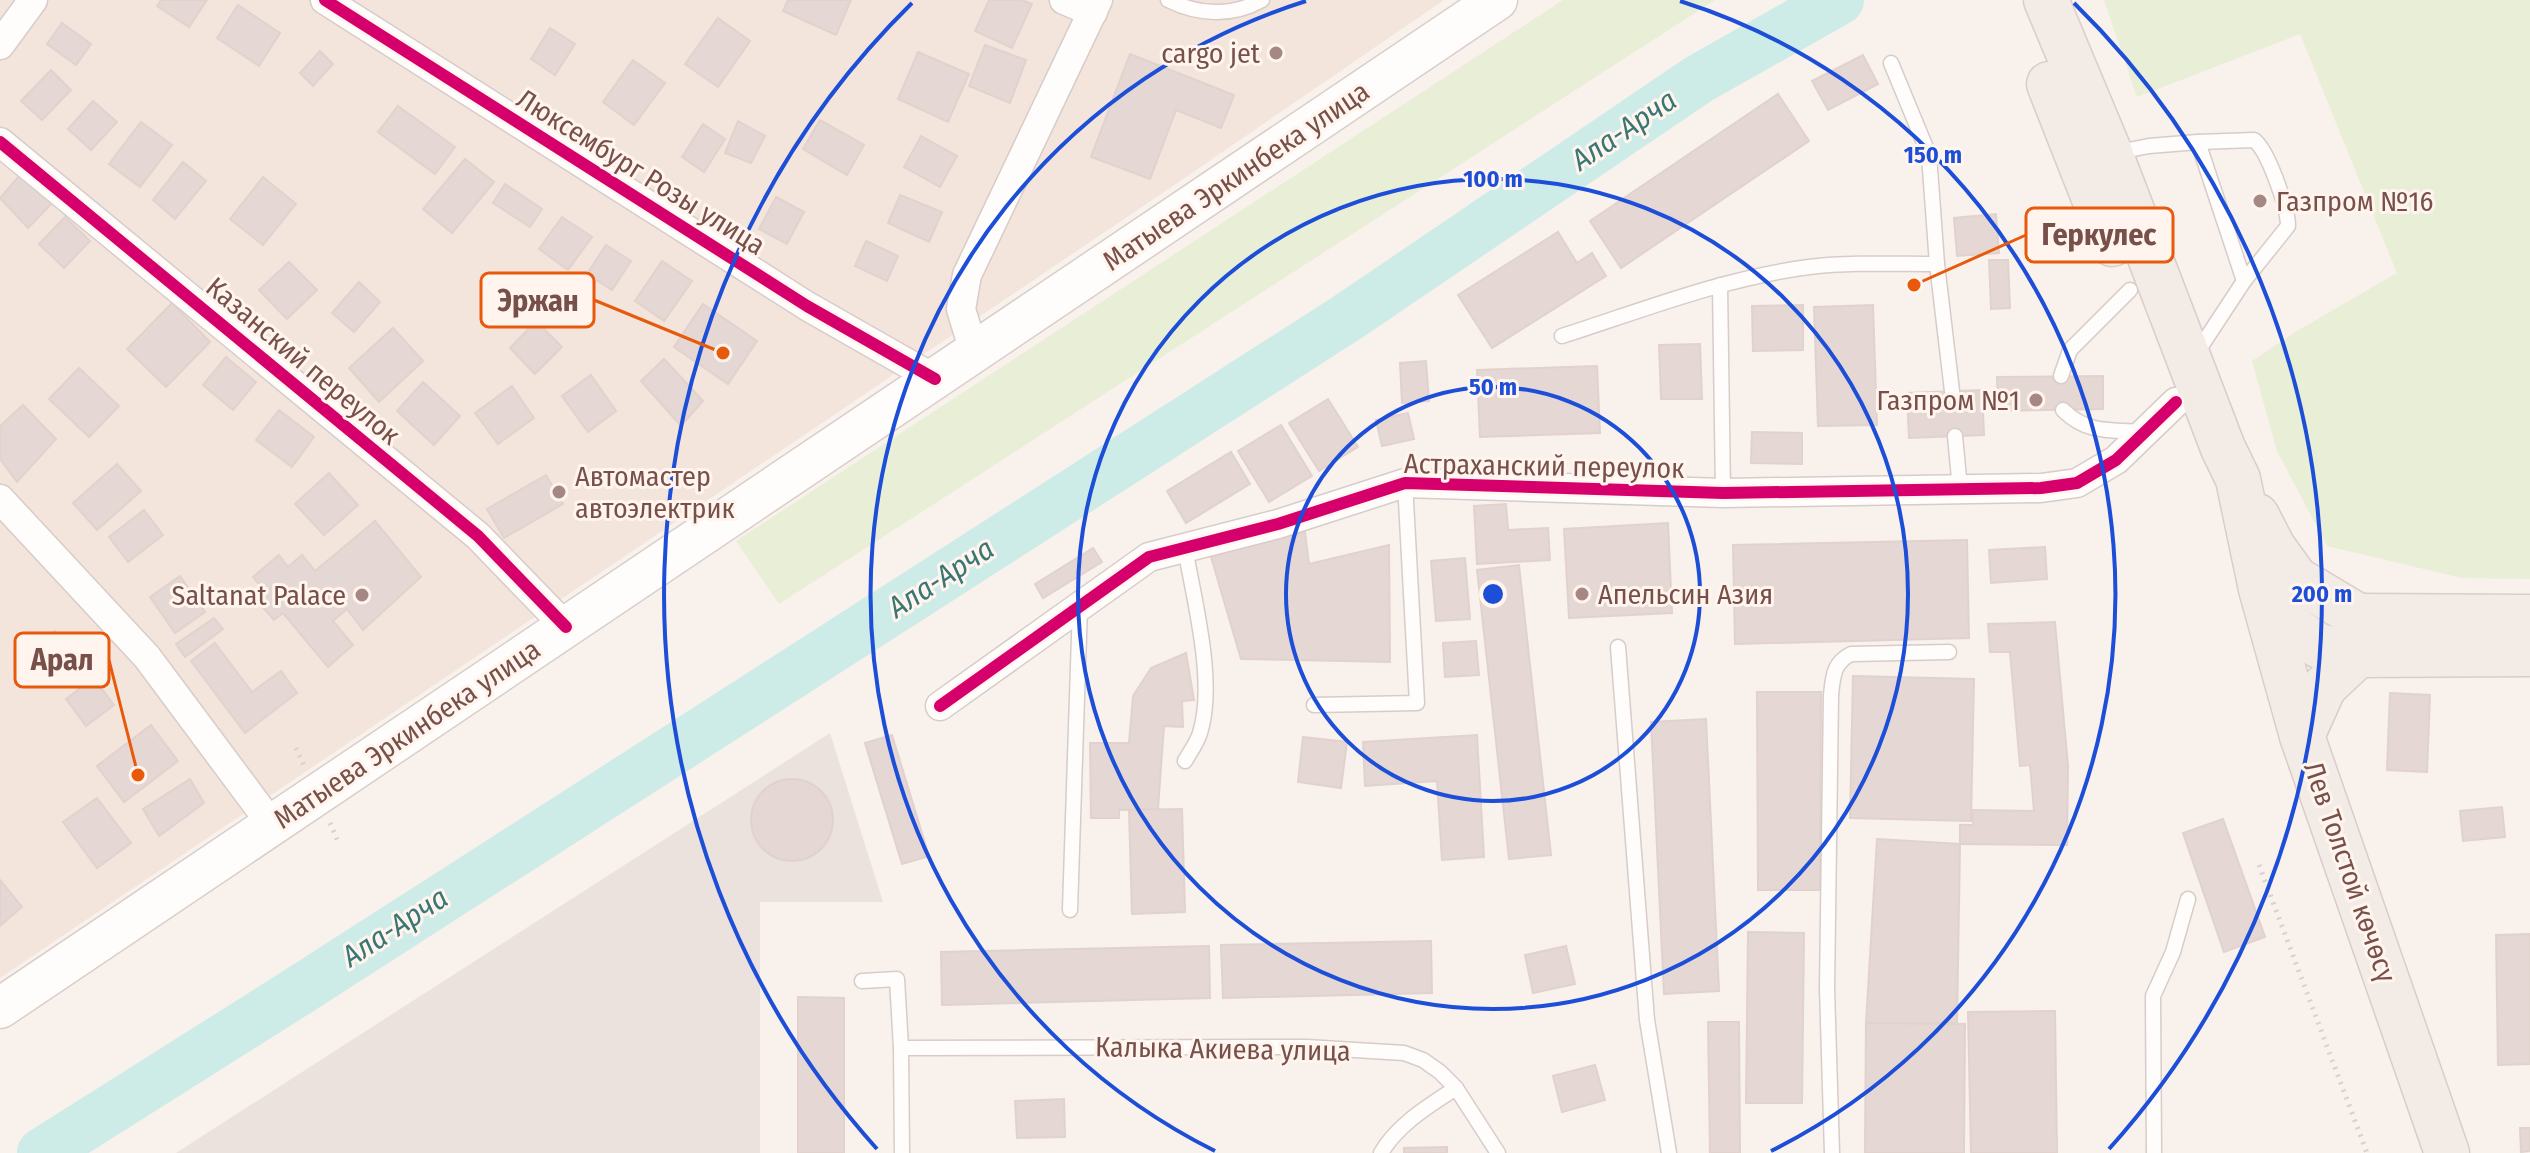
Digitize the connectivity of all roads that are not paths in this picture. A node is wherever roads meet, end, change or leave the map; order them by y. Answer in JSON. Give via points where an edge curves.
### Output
{"nodes":[{"id":1,"x":33,"y":0,"type":"edge"},
{"id":2,"x":325,"y":0,"type":"edge"},
{"id":3,"x":1064,"y":0,"type":"edge"},
{"id":4,"x":1168,"y":0,"type":"edge"},
{"id":5,"x":1262,"y":0,"type":"edge"},
{"id":6,"x":1497,"y":0,"type":"edge"},
{"id":7,"x":2027,"y":3,"type":"edge"},
{"id":8,"x":1096,"y":6,"type":"edge"},
{"id":9,"x":0,"y":45,"type":"edge"},
{"id":10,"x":1891,"y":63,"type":"dead end"},
{"id":11,"x":0,"y":142,"type":"edge"},
{"id":12,"x":2198,"y":142,"type":"junction"},
{"id":13,"x":2110,"y":153,"type":"junction"},
{"id":14,"x":1937,"y":264,"type":"junction"},
{"id":15,"x":2244,"y":281,"type":"junction"},
{"id":16,"x":1720,"y":285,"type":"junction"},
{"id":17,"x":2130,"y":290,"type":"junction"},
{"id":18,"x":1562,"y":336,"type":"dead end"},
{"id":19,"x":974,"y":352,"type":"junction"},
{"id":20,"x":2061,"y":376,"type":"dead end"},
{"id":21,"x":935,"y":379,"type":"junction"},
{"id":22,"x":1952,"y":391,"type":"dead end"},
{"id":23,"x":2171,"y":400,"type":"junction"},
{"id":24,"x":2063,"y":410,"type":"dead end"},
{"id":25,"x":1955,"y":436,"type":"dead end"},
{"id":26,"x":2238,"y":479,"type":"junction"},
{"id":27,"x":1405,"y":483,"type":"junction"},
{"id":28,"x":1960,"y":489,"type":"junction"},
{"id":29,"x":1723,"y":493,"type":"junction"},
{"id":30,"x":0,"y":499,"type":"edge"},
{"id":31,"x":1185,"y":548,"type":"junction"},
{"id":32,"x":2261,"y":589,"type":"junction"},
{"id":33,"x":1080,"y":606,"type":"junction"},
{"id":34,"x":2530,"y":617,"type":"edge"},
{"id":35,"x":566,"y":627,"type":"junction"},
{"id":36,"x":2345,"y":639,"type":"junction"},
{"id":37,"x":1618,"y":647,"type":"dead end"},
{"id":38,"x":1949,"y":652,"type":"dead end"},
{"id":39,"x":2530,"y":654,"type":"edge"},
{"id":40,"x":1314,"y":705,"type":"dead end"},
{"id":41,"x":940,"y":706,"type":"dead end"},
{"id":42,"x":2302,"y":736,"type":"junction"},
{"id":43,"x":1185,"y":761,"type":"dead end"},
{"id":44,"x":272,"y":825,"type":"junction"},
{"id":45,"x":2188,"y":899,"type":"dead end"},
{"id":46,"x":1070,"y":910,"type":"dead end"},
{"id":47,"x":862,"y":981,"type":"dead end"},
{"id":48,"x":3,"y":1000,"type":"edge"},
{"id":49,"x":901,"y":1048,"type":"junction"},
{"id":50,"x":1456,"y":1088,"type":"junction"},
{"id":51,"x":902,"y":1153,"type":"edge"},
{"id":52,"x":1381,"y":1153,"type":"edge"},
{"id":53,"x":1498,"y":1153,"type":"edge"},
{"id":54,"x":1669,"y":1153,"type":"edge"},
{"id":55,"x":1832,"y":1153,"type":"edge"},
{"id":56,"x":2154,"y":1153,"type":"edge"},
{"id":57,"x":2447,"y":1153,"type":"edge"}],
"edges":[{"from":1,"to":9,"type":"street"},
{"from":2,"to":21,"type":"street","name":"Люксембург Розы улица","via":[[807,306]]},
{"from":3,"to":8,"type":"street"},
{"from":4,"to":5,"type":"lane","via":[[1187,10],[1225,13]]},
{"from":6,"to":19,"type":"main road","name":"Матыева Эркинбека улица"},
{"from":7,"to":13,"type":"main road","name":"Лев Толстой көчөсү"},
{"from":7,"to":17,"type":"main road","name":"Лев Толстой көчөсү"},
{"from":8,"to":19,"type":"street","via":[[967,275],[961,309]]},
{"from":10,"to":14,"type":"lane","via":[[1929,155]]},
{"from":11,"to":35,"type":"street","name":"Казанский переулок","via":[[478,536]]},
{"from":12,"to":13,"type":"lane"},
{"from":12,"to":15,"type":"lane"},
{"from":12,"to":15,"type":"lane","via":[[2254,140],[2262,145],[2276,182],[2288,226]]},
{"from":13,"to":23,"type":"main road","name":"Лев Толстой көчөсү"},
{"from":14,"to":16,"type":"lane","via":[[1812,266]]},
{"from":14,"to":22,"type":"lane"},
{"from":15,"to":23,"type":"lane"},
{"from":16,"to":18,"type":"lane"},
{"from":16,"to":29,"type":"lane"},
{"from":17,"to":20,"type":"lane","via":[[2070,350]]},
{"from":17,"to":23,"type":"main road","name":"Лев Толстой көчөсү"},
{"from":19,"to":21,"type":"main road","name":"Матыева Эркинбека улица"},
{"from":21,"to":35,"type":"main road","name":"Матыева Эркинбека улица"},
{"from":23,"to":24,"type":"lane","via":[[2091,429]]},
{"from":23,"to":26,"type":"main road","name":"Лев Толстой көчөсү"},
{"from":23,"to":28,"type":"street","name":"Астраханский переулок","via":[[2116,460],[2077,483]]},
{"from":23,"to":32,"type":"main road","name":"Лев Толстой көчөсү"},
{"from":25,"to":28,"type":"lane"},
{"from":26,"to":32,"type":"main road","name":"Лев Толстой көчөсү"},
{"from":26,"to":36,"type":"main road","via":[[2273,547]]},
{"from":27,"to":29,"type":"street","name":"Астраханский переулок"},
{"from":27,"to":31,"type":"street","name":"Астраханский переулок"},
{"from":27,"to":40,"type":"lane","via":[[1417,703]]},
{"from":28,"to":29,"type":"street","name":"Астраханский переулок"},
{"from":30,"to":44,"type":"street","via":[[147,657]]},
{"from":31,"to":33,"type":"street","name":"Астраханский переулок","via":[[1149,557]]},
{"from":31,"to":43,"type":"lane","via":[[1203,652],[1205,698],[1200,734]]},
{"from":32,"to":36,"type":"main road","via":[[2290,626]]},
{"from":32,"to":42,"type":"main road","name":"Лев Толстой көчөсү"},
{"from":33,"to":41,"type":"street","name":"Астраханский переулок"},
{"from":33,"to":46,"type":"lane"},
{"from":34,"to":36,"type":"main road"},
{"from":35,"to":44,"type":"main road","name":"Матыева Эркинбека улица"},
{"from":36,"to":39,"type":"main road"},
{"from":36,"to":42,"type":"main road"},
{"from":37,"to":54,"type":"lane","via":[[1647,1020]]},
{"from":38,"to":55,"type":"lane","via":[[1851,654],[1834,672],[1827,989]]},
{"from":42,"to":57,"type":"main road","name":"Лев Толстой көчөсү"},
{"from":44,"to":48,"type":"main road","name":"Матыева Эркинбека улица"},
{"from":45,"to":56,"type":"lane","via":[[2153,996]]},
{"from":47,"to":49,"type":"lane","via":[[897,979]]},
{"from":49,"to":50,"type":"lane","name":"Калыка Акиева улица","via":[[1306,1047],[1404,1053],[1423,1060]]},
{"from":49,"to":51,"type":"lane"},
{"from":50,"to":52,"type":"lane","via":[[1412,1118]]},
{"from":50,"to":53,"type":"lane","name":"Калыка Акиева улица"}]}
